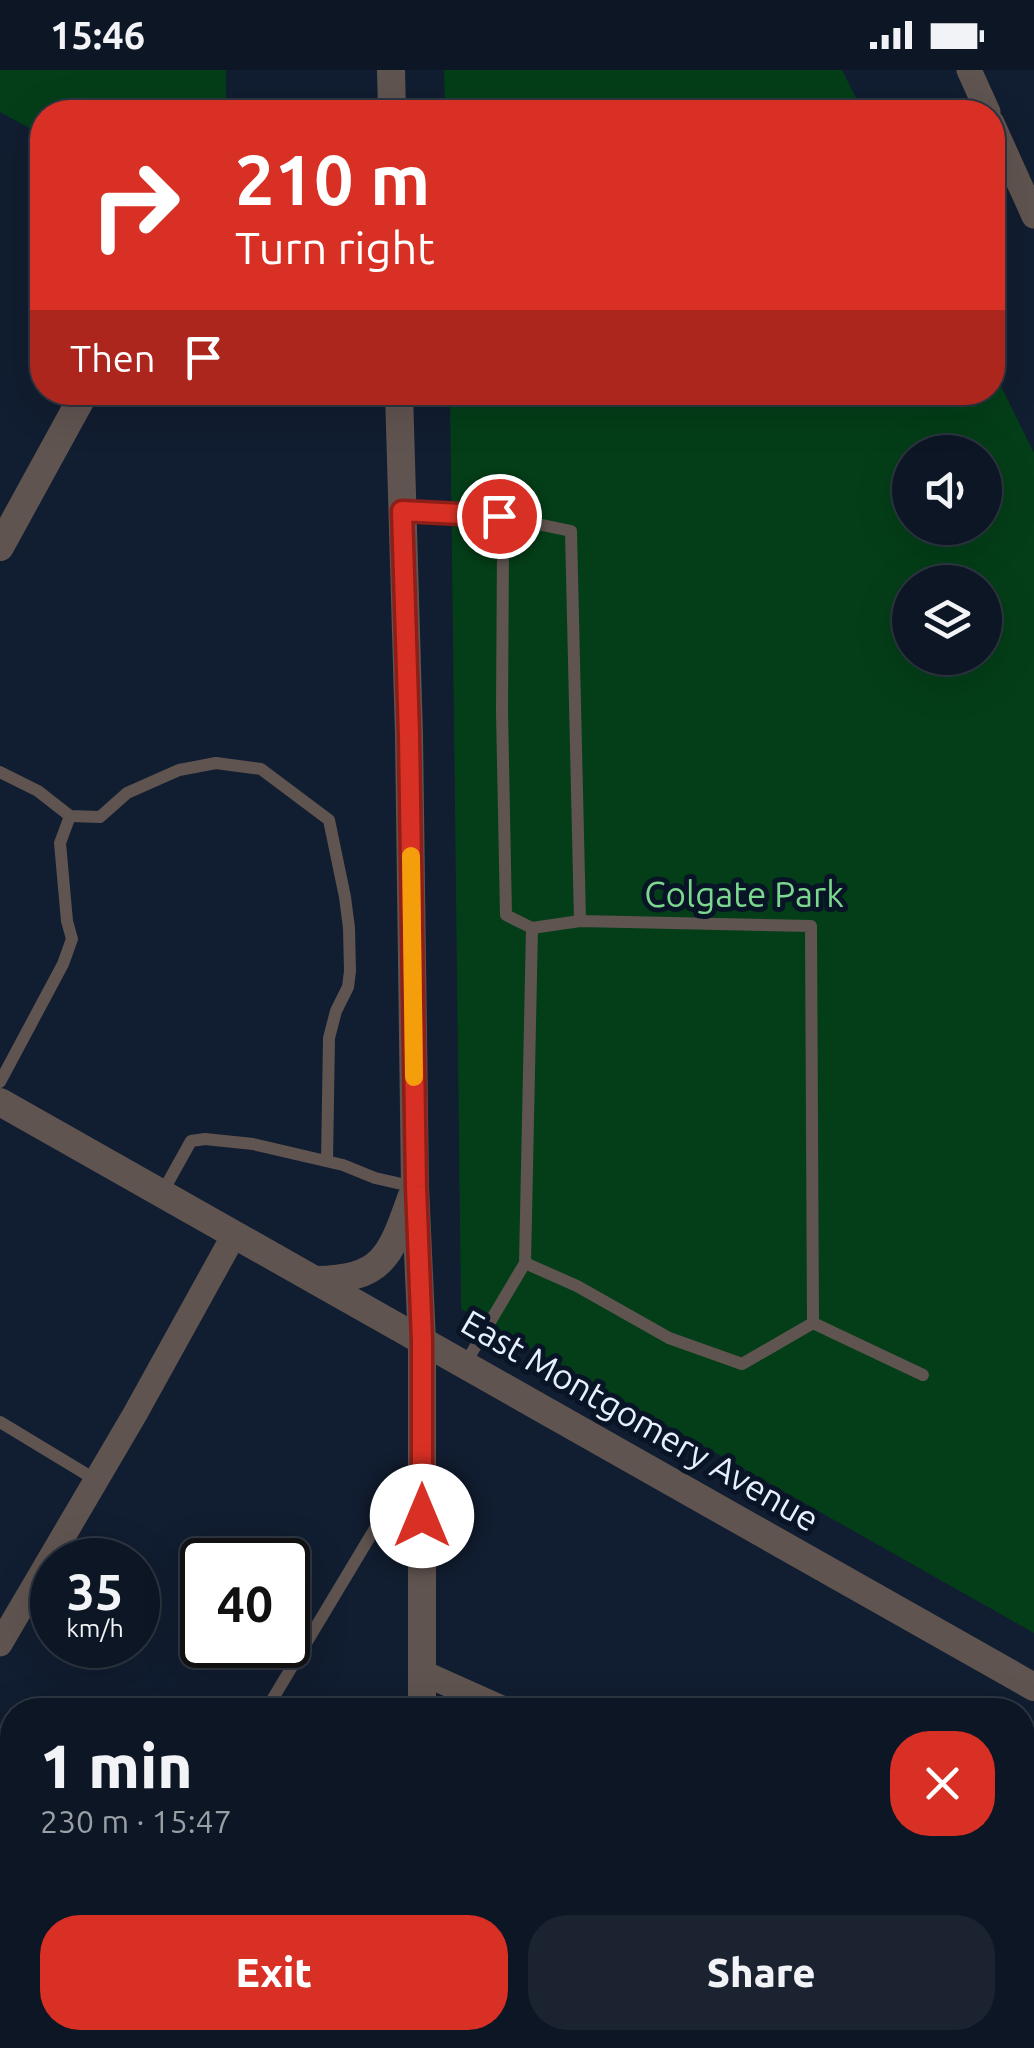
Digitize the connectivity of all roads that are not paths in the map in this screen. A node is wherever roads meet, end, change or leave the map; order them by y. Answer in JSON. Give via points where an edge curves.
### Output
{"nodes":[{"id":1,"x":391,"y":70,"type":"edge"},
{"id":2,"x":969,"y":70,"type":"edge"},
{"id":3,"x":392,"y":100,"type":"edge"},
{"id":4,"x":983,"y":100,"type":"edge"},
{"id":5,"x":1005,"y":152,"type":"edge"},
{"id":6,"x":1034,"y":216,"type":"edge"},
{"id":7,"x":77,"y":405,"type":"edge"},
{"id":8,"x":399,"y":405,"type":"edge"},
{"id":9,"x":402,"y":511,"type":"junction"},
{"id":10,"x":499,"y":516,"type":"junction"},
{"id":11,"x":1,"y":543,"type":"edge"},
{"id":12,"x":0,"y":772,"type":"edge"},
{"id":13,"x":70,"y":816,"type":"junction"},
{"id":14,"x":580,"y":921,"type":"junction"},
{"id":15,"x":532,"y":928,"type":"junction"},
{"id":16,"x":0,"y":1082,"type":"edge"},
{"id":17,"x":0,"y":1102,"type":"edge"},
{"id":18,"x":327,"y":1161,"type":"junction"},
{"id":19,"x":416,"y":1187,"type":"junction"},
{"id":20,"x":162,"y":1193,"type":"junction"},
{"id":21,"x":234,"y":1235,"type":"junction"},
{"id":22,"x":526,"y":1263,"type":"junction"},
{"id":23,"x":315,"y":1280,"type":"junction"},
{"id":24,"x":812,"y":1323,"type":"junction"},
{"id":25,"x":422,"y":1341,"type":"junction"},
{"id":26,"x":464,"y":1364,"type":"junction"},
{"id":27,"x":924,"y":1375,"type":"dead end"},
{"id":28,"x":0,"y":1422,"type":"edge"},
{"id":29,"x":423,"y":1476,"type":"junction"},
{"id":30,"x":96,"y":1480,"type":"junction"},
{"id":31,"x":0,"y":1644,"type":"edge"},
{"id":32,"x":422,"y":1672,"type":"junction"},
{"id":33,"x":1034,"y":1687,"type":"edge"},
{"id":34,"x":273,"y":1698,"type":"edge"},
{"id":35,"x":422,"y":1698,"type":"edge"},
{"id":36,"x":479,"y":1698,"type":"edge"}],
"edges":[{"from":1,"to":3,"type":"street"},
{"from":2,"to":4,"type":"street"},
{"from":5,"to":6,"type":"street"},
{"from":7,"to":11,"type":"street"},
{"from":8,"to":9,"type":"street"},
{"from":9,"to":10,"type":"lane"},
{"from":9,"to":19,"type":"street"},
{"from":10,"to":14,"type":"lane","via":[[570,531]]},
{"from":10,"to":15,"type":"lane","via":[[506,915]]},
{"from":12,"to":13,"type":"lane"},
{"from":13,"to":16,"type":"lane","via":[[60,843],[72,939]]},
{"from":13,"to":18,"type":"lane","via":[[100,817],[126,793],[179,770],[216,763],[261,769],[329,820],[345,898],[350,971],[329,1038]]},
{"from":14,"to":15,"type":"lane"},
{"from":14,"to":24,"type":"lane","via":[[811,926]]},
{"from":15,"to":22,"type":"lane"},
{"from":17,"to":20,"type":"street","name":"East Montgomery Avenue"},
{"from":18,"to":19,"type":"lane"},
{"from":18,"to":20,"type":"lane","via":[[253,1144],[191,1140]]},
{"from":19,"to":23,"type":"street","via":[[398,1235],[371,1270],[344,1280]]},
{"from":19,"to":25,"type":"street"},
{"from":20,"to":21,"type":"street","name":"East Montgomery Avenue"},
{"from":21,"to":23,"type":"street","name":"East Montgomery Avenue"},
{"from":21,"to":30,"type":"street"},
{"from":22,"to":24,"type":"lane","via":[[670,1338],[742,1364]]},
{"from":22,"to":26,"type":"lane"},
{"from":23,"to":25,"type":"street","name":"East Montgomery Avenue"},
{"from":24,"to":27,"type":"lane"},
{"from":25,"to":26,"type":"street","name":"East Montgomery Avenue"},
{"from":25,"to":29,"type":"street"},
{"from":26,"to":33,"type":"street","name":"East Montgomery Avenue"},
{"from":28,"to":30,"type":"lane"},
{"from":29,"to":32,"type":"street"},
{"from":29,"to":34,"type":"lane","via":[[374,1530]]},
{"from":30,"to":31,"type":"street"},
{"from":32,"to":35,"type":"street"},
{"from":32,"to":36,"type":"street"}]}
